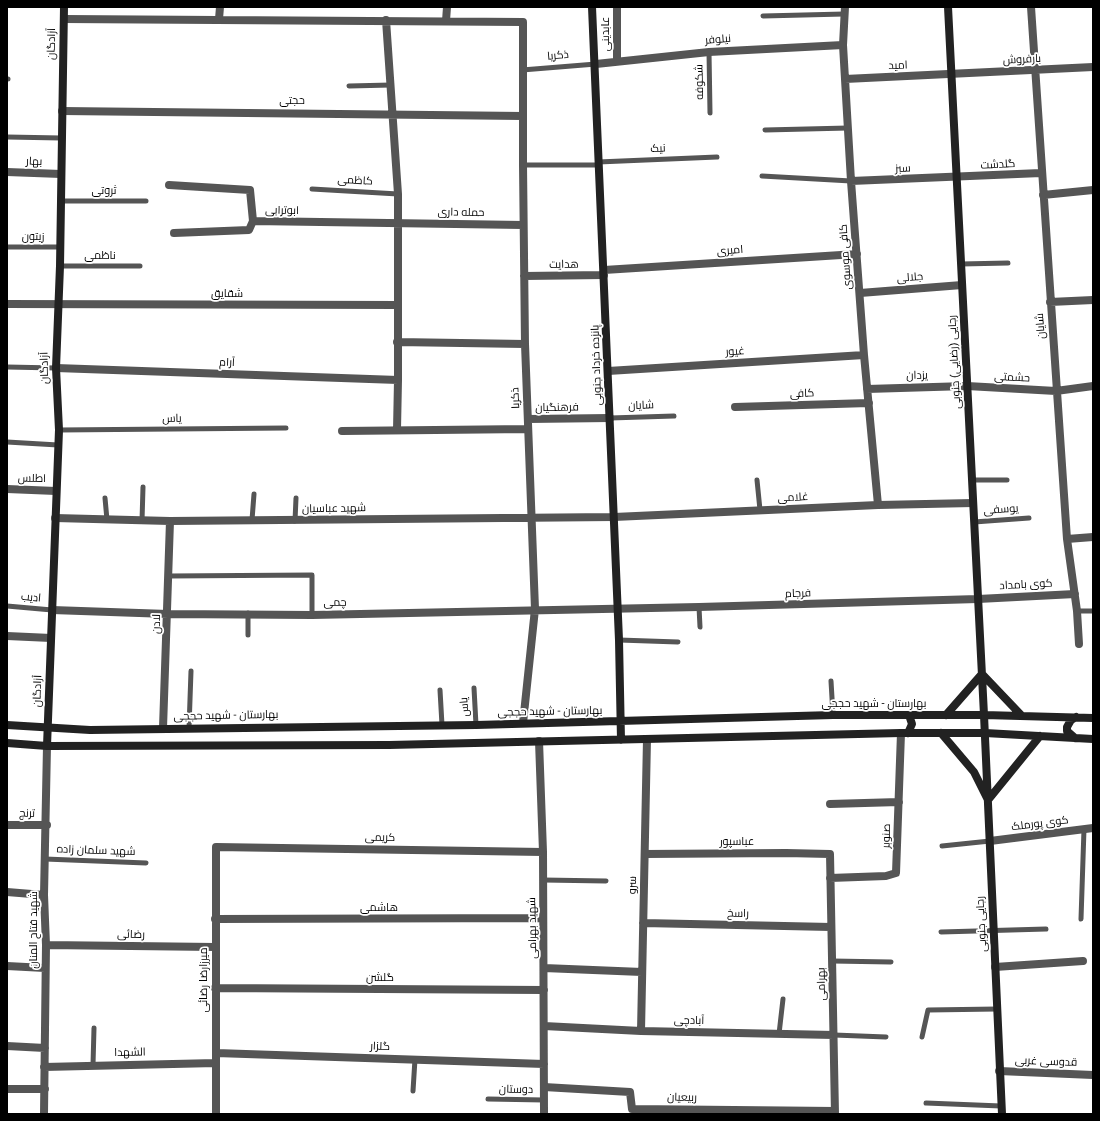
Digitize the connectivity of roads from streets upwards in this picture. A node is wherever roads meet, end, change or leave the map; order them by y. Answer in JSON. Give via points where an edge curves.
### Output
{"nodes":[{"id":1,"x":64,"y":7,"type":"edge"},
{"id":2,"x":220,"y":7,"type":"edge"},
{"id":3,"x":447,"y":7,"type":"edge"},
{"id":4,"x":592,"y":7,"type":"edge"},
{"id":5,"x":617,"y":7,"type":"edge"},
{"id":6,"x":948,"y":7,"type":"edge"},
{"id":7,"x":1031,"y":7,"type":"edge"},
{"id":8,"x":844,"y":11,"type":"edge"},
{"id":9,"x":64,"y":19,"type":"junction"},
{"id":10,"x":220,"y":19,"type":"junction"},
{"id":11,"x":386,"y":20,"type":"junction"},
{"id":12,"x":446,"y":21,"type":"junction"},
{"id":13,"x":843,"y":44,"type":"junction"},
{"id":14,"x":617,"y":61,"type":"junction"},
{"id":15,"x":596,"y":64,"type":"junction"},
{"id":16,"x":1093,"y":67,"type":"edge"},
{"id":17,"x":1035,"y":71,"type":"junction"},
{"id":18,"x":952,"y":75,"type":"junction"},
{"id":19,"x":845,"y":79,"type":"junction"},
{"id":20,"x":62,"y":111,"type":"junction"},
{"id":21,"x":393,"y":113,"type":"junction"},
{"id":22,"x":523,"y":116,"type":"junction"},
{"id":23,"x":7,"y":172,"type":"edge"},
{"id":24,"x":1042,"y":173,"type":"junction"},
{"id":25,"x":61,"y":174,"type":"junction"},
{"id":26,"x":956,"y":178,"type":"junction"},
{"id":27,"x":851,"y":181,"type":"junction"},
{"id":28,"x":169,"y":186,"type":"dead end"},
{"id":29,"x":1093,"y":190,"type":"edge"},
{"id":30,"x":1043,"y":195,"type":"junction"},
{"id":31,"x":253,"y":221,"type":"junction"},
{"id":32,"x":398,"y":223,"type":"junction"},
{"id":33,"x":523,"y":225,"type":"junction"},
{"id":34,"x":174,"y":233,"type":"dead end"},
{"id":35,"x":857,"y":254,"type":"junction"},
{"id":36,"x":604,"y":272,"type":"junction"},
{"id":37,"x":524,"y":276,"type":"junction"},
{"id":38,"x":962,"y":285,"type":"junction"},
{"id":39,"x":860,"y":292,"type":"junction"},
{"id":40,"x":1093,"y":300,"type":"edge"},
{"id":41,"x":1050,"y":302,"type":"junction"},
{"id":42,"x":7,"y":304,"type":"edge"},
{"id":43,"x":57,"y":304,"type":"junction"},
{"id":44,"x":398,"y":305,"type":"junction"},
{"id":45,"x":398,"y":342,"type":"junction"},
{"id":46,"x":525,"y":344,"type":"junction"},
{"id":47,"x":864,"y":355,"type":"junction"},
{"id":48,"x":56,"y":368,"type":"junction"},
{"id":49,"x":608,"y":371,"type":"junction"},
{"id":50,"x":398,"y":380,"type":"junction"},
{"id":51,"x":967,"y":386,"type":"junction"},
{"id":52,"x":1093,"y":386,"type":"edge"},
{"id":53,"x":867,"y":388,"type":"junction"},
{"id":54,"x":1056,"y":391,"type":"junction"},
{"id":55,"x":869,"y":402,"type":"junction"},
{"id":56,"x":735,"y":406,"type":"dead end"},
{"id":57,"x":610,"y":418,"type":"junction"},
{"id":58,"x":528,"y":419,"type":"junction"},
{"id":59,"x":528,"y":429,"type":"junction"},
{"id":60,"x":397,"y":430,"type":"junction"},
{"id":61,"x":342,"y":431,"type":"dead end"},
{"id":62,"x":7,"y":489,"type":"edge"},
{"id":63,"x":56,"y":491,"type":"junction"},
{"id":64,"x":973,"y":503,"type":"junction"},
{"id":65,"x":878,"y":505,"type":"junction"},
{"id":66,"x":614,"y":517,"type":"junction"},
{"id":67,"x":54,"y":518,"type":"junction"},
{"id":68,"x":530,"y":518,"type":"junction"},
{"id":69,"x":170,"y":521,"type":"junction"},
{"id":70,"x":1093,"y":537,"type":"edge"},
{"id":71,"x":1067,"y":539,"type":"junction"},
{"id":72,"x":1074,"y":594,"type":"junction"},
{"id":73,"x":978,"y":599,"type":"junction"},
{"id":74,"x":618,"y":608,"type":"junction"},
{"id":75,"x":52,"y":610,"type":"junction"},
{"id":76,"x":535,"y":610,"type":"junction"},
{"id":77,"x":168,"y":614,"type":"junction"},
{"id":78,"x":7,"y":636,"type":"edge"},
{"id":79,"x":51,"y":638,"type":"junction"},
{"id":80,"x":1079,"y":644,"type":"dead end"},
{"id":81,"x":982,"y":674,"type":"junction"},
{"id":82,"x":909,"y":715,"type":"junction"},
{"id":83,"x":946,"y":715,"type":"junction"},
{"id":84,"x":984,"y":715,"type":"junction"},
{"id":85,"x":1022,"y":716,"type":"junction"},
{"id":86,"x":1076,"y":717,"type":"junction"},
{"id":87,"x":1093,"y":718,"type":"edge"},
{"id":88,"x":620,"y":722,"type":"junction"},
{"id":89,"x":523,"y":723,"type":"junction"},
{"id":90,"x":7,"y":725,"type":"edge"},
{"id":91,"x":48,"y":728,"type":"junction"},
{"id":92,"x":163,"y":728,"type":"junction"},
{"id":93,"x":904,"y":733,"type":"junction"},
{"id":94,"x":940,"y":733,"type":"junction"},
{"id":95,"x":985,"y":733,"type":"junction"},
{"id":96,"x":1040,"y":736,"type":"junction"},
{"id":97,"x":1075,"y":738,"type":"junction"},
{"id":98,"x":1093,"y":739,"type":"edge"},
{"id":99,"x":621,"y":740,"type":"junction"},
{"id":100,"x":647,"y":740,"type":"junction"},
{"id":101,"x":539,"y":741,"type":"junction"},
{"id":102,"x":7,"y":744,"type":"edge"},
{"id":103,"x":47,"y":746,"type":"junction"},
{"id":104,"x":988,"y":800,"type":"junction"},
{"id":105,"x":899,"y":802,"type":"junction"},
{"id":106,"x":830,"y":804,"type":"dead end"},
{"id":107,"x":7,"y":824,"type":"edge"},
{"id":108,"x":47,"y":825,"type":"junction"},
{"id":109,"x":1093,"y":828,"type":"edge"},
{"id":110,"x":990,"y":841,"type":"junction"},
{"id":111,"x":216,"y":847,"type":"joint"},
{"id":112,"x":543,"y":852,"type":"junction"},
{"id":113,"x":645,"y":854,"type":"junction"},
{"id":114,"x":830,"y":854,"type":"joint"},
{"id":115,"x":830,"y":878,"type":"junction"},
{"id":116,"x":7,"y":892,"type":"edge"},
{"id":117,"x":44,"y":895,"type":"junction"},
{"id":118,"x":543,"y":918,"type":"junction"},
{"id":119,"x":215,"y":919,"type":"junction"},
{"id":120,"x":643,"y":923,"type":"junction"},
{"id":121,"x":832,"y":927,"type":"junction"},
{"id":122,"x":46,"y":945,"type":"junction"},
{"id":123,"x":215,"y":947,"type":"junction"},
{"id":124,"x":1083,"y":961,"type":"dead end"},
{"id":125,"x":7,"y":966,"type":"edge"},
{"id":126,"x":995,"y":966,"type":"junction"},
{"id":127,"x":45,"y":968,"type":"junction"},
{"id":128,"x":544,"y":968,"type":"junction"},
{"id":129,"x":642,"y":972,"type":"junction"},
{"id":130,"x":215,"y":988,"type":"junction"},
{"id":131,"x":544,"y":990,"type":"junction"},
{"id":132,"x":544,"y":1026,"type":"junction"},
{"id":133,"x":641,"y":1031,"type":"junction"},
{"id":134,"x":834,"y":1035,"type":"junction"},
{"id":135,"x":7,"y":1046,"type":"edge"},
{"id":136,"x":45,"y":1048,"type":"junction"},
{"id":137,"x":216,"y":1052,"type":"junction"},
{"id":138,"x":216,"y":1063,"type":"junction"},
{"id":139,"x":544,"y":1064,"type":"junction"},
{"id":140,"x":44,"y":1067,"type":"junction"},
{"id":141,"x":999,"y":1071,"type":"junction"},
{"id":142,"x":1093,"y":1075,"type":"edge"},
{"id":143,"x":544,"y":1087,"type":"junction"},
{"id":144,"x":7,"y":1089,"type":"edge"},
{"id":145,"x":44,"y":1090,"type":"junction"},
{"id":146,"x":1002,"y":1110,"type":"edge"},
{"id":147,"x":632,"y":1111,"type":"edge"},
{"id":148,"x":835,"y":1113,"type":"edge"},
{"id":149,"x":44,"y":1114,"type":"edge"},
{"id":150,"x":216,"y":1114,"type":"edge"},
{"id":151,"x":544,"y":1114,"type":"edge"}],
"edges":[{"from":1,"to":9,"type":"street","name":"آزادگان"},
{"from":2,"to":10,"type":"street"},
{"from":3,"to":12,"type":"street"},
{"from":4,"to":15,"type":"street","name":"پانزده خرداد جنوبی"},
{"from":5,"to":14,"type":"street","name":"عابدینی"},
{"from":6,"to":18,"type":"street","name":"رجایی (رضایی) جنوبی"},
{"from":7,"to":17,"type":"street","name":"شایان"},
{"from":8,"to":13,"type":"street","name":"کافی موسوی"},
{"from":9,"to":10,"type":"street"},
{"from":9,"to":20,"type":"street","name":"آزادگان"},
{"from":10,"to":11,"type":"street"},
{"from":11,"to":12,"type":"street"},
{"from":11,"to":21,"type":"street"},
{"from":12,"to":22,"type":"street","name":"ذکریا","via":[[523,22]]},
{"from":13,"to":14,"type":"street","name":"نیلوفر","via":[[709,52]]},
{"from":13,"to":19,"type":"street","name":"کافی موسوی"},
{"from":14,"to":15,"type":"street","name":"نیلوفر"},
{"from":15,"to":36,"type":"street","name":"پانزده خرداد جنوبی"},
{"from":16,"to":17,"type":"street","name":"بارفروش"},
{"from":17,"to":18,"type":"street","name":"بارفروش"},
{"from":17,"to":24,"type":"street","name":"شایان"},
{"from":18,"to":19,"type":"street","name":"امید"},
{"from":18,"to":26,"type":"street","name":"رجایی (رضایی) جنوبی"},
{"from":19,"to":27,"type":"street","name":"کافی موسوی"},
{"from":20,"to":21,"type":"street","name":"حجتی"},
{"from":20,"to":25,"type":"street","name":"آزادگان"},
{"from":21,"to":22,"type":"street","name":"حجتی"},
{"from":21,"to":32,"type":"street"},
{"from":22,"to":33,"type":"street","name":"ذکریا"},
{"from":23,"to":25,"type":"street","name":"بهار"},
{"from":24,"to":26,"type":"street","name":"گلدشت"},
{"from":24,"to":30,"type":"street","name":"شایان"},
{"from":25,"to":43,"type":"street","name":"آزادگان"},
{"from":26,"to":27,"type":"street","name":"سبز"},
{"from":26,"to":38,"type":"street","name":"رجایی (رضایی) جنوبی"},
{"from":27,"to":35,"type":"street","name":"کافی موسوی"},
{"from":28,"to":31,"type":"street","name":"ابوترابی","via":[[250,190]]},
{"from":29,"to":30,"type":"street"},
{"from":30,"to":41,"type":"street","name":"شایان"},
{"from":31,"to":32,"type":"street","name":"ابوترابی"},
{"from":31,"to":34,"type":"street","via":[[249,230]]},
{"from":32,"to":33,"type":"street","name":"حمله داری"},
{"from":32,"to":44,"type":"street"},
{"from":33,"to":37,"type":"street","name":"ذکریا"},
{"from":35,"to":36,"type":"street","name":"امیری"},
{"from":35,"to":39,"type":"street","name":"کافی موسوی"},
{"from":36,"to":37,"type":"street","name":"هدایت"},
{"from":36,"to":49,"type":"street","name":"پانزده خرداد جنوبی"},
{"from":37,"to":46,"type":"street","name":"ذکریا"},
{"from":38,"to":39,"type":"street","name":"جلالی"},
{"from":38,"to":51,"type":"street","name":"رجایی (رضایی) جنوبی"},
{"from":39,"to":47,"type":"street","name":"کافی موسوی"},
{"from":40,"to":41,"type":"street"},
{"from":41,"to":54,"type":"street","name":"شایان"},
{"from":42,"to":43,"type":"street","name":"شقایق"},
{"from":43,"to":44,"type":"street","name":"شقایق"},
{"from":43,"to":48,"type":"street","name":"آزادگان"},
{"from":44,"to":45,"type":"street"},
{"from":45,"to":46,"type":"street"},
{"from":45,"to":50,"type":"street"},
{"from":46,"to":58,"type":"street","name":"ذکریا"},
{"from":47,"to":49,"type":"street","name":"غیور"},
{"from":47,"to":53,"type":"street","name":"کافی موسوی"},
{"from":48,"to":50,"type":"street","name":"آرام"},
{"from":48,"to":63,"type":"street","name":"آزادگان","via":[[59,430]]},
{"from":49,"to":57,"type":"street","name":"پانزده خرداد جنوبی"},
{"from":50,"to":60,"type":"street"},
{"from":51,"to":53,"type":"street","name":"یزدان"},
{"from":51,"to":54,"type":"street","name":"حشمتی"},
{"from":51,"to":64,"type":"street","name":"رجایی (رضایی) جنوبی"},
{"from":52,"to":54,"type":"street","name":"حشمتی"},
{"from":53,"to":55,"type":"street","name":"کافی موسوی"},
{"from":54,"to":71,"type":"street","name":"شایان"},
{"from":55,"to":56,"type":"street","name":"کافی"},
{"from":55,"to":65,"type":"street","name":"کافی موسوی"},
{"from":57,"to":58,"type":"street","name":"فرهنگیان"},
{"from":57,"to":66,"type":"street","name":"پانزده خرداد جنوبی"},
{"from":58,"to":59,"type":"street","name":"ذکریا"},
{"from":59,"to":60,"type":"street"},
{"from":59,"to":68,"type":"street","name":"ذکریا"},
{"from":60,"to":61,"type":"street"},
{"from":62,"to":63,"type":"street","name":"اطلس"},
{"from":63,"to":67,"type":"street","name":"آزادگان"},
{"from":64,"to":65,"type":"street","name":"غلامی"},
{"from":64,"to":73,"type":"street","name":"رجایی (رضایی) جنوبی"},
{"from":65,"to":66,"type":"street","name":"غلامی"},
{"from":66,"to":68,"type":"street","name":"شهید عباسیان"},
{"from":66,"to":74,"type":"street","name":"پانزده خرداد جنوبی"},
{"from":67,"to":69,"type":"street","name":"شهید عباسیان"},
{"from":67,"to":75,"type":"street","name":"آزادگان"},
{"from":68,"to":69,"type":"street","name":"شهید عباسیان"},
{"from":68,"to":76,"type":"street","name":"ذکریا"},
{"from":69,"to":77,"type":"street","name":"لادن"},
{"from":70,"to":71,"type":"street"},
{"from":71,"to":72,"type":"street","name":"شایان"},
{"from":72,"to":73,"type":"street","name":"کوی بامداد"},
{"from":72,"to":80,"type":"street","name":"شایان"},
{"from":73,"to":74,"type":"street","name":"فرجام","via":[[699,608]]},
{"from":73,"to":81,"type":"street","name":"رجایی (رضایی) جنوبی"},
{"from":74,"to":76,"type":"street","name":"چمی"},
{"from":74,"to":88,"type":"street","name":"پانزده خرداد جنوبی"},
{"from":75,"to":77,"type":"street","name":"چمی"},
{"from":75,"to":79,"type":"street","name":"آزادگان"},
{"from":76,"to":77,"type":"street","name":"چمی","via":[[312,615]]},
{"from":76,"to":89,"type":"street","name":"ذکریا"},
{"from":77,"to":92,"type":"street","name":"لادن"},
{"from":78,"to":79,"type":"street"},
{"from":79,"to":91,"type":"street","name":"آزادگان"},
{"from":81,"to":83,"type":"street"},
{"from":81,"to":84,"type":"street","name":"رجایی (رضایی) جنوبی"},
{"from":81,"to":85,"type":"street"},
{"from":82,"to":83,"type":"street","name":"بهارستان - شهید حججی"},
{"from":82,"to":88,"type":"street","name":"بهارستان - شهید حججی"},
{"from":82,"to":93,"type":"street","via":[[912,724]]},
{"from":83,"to":84,"type":"street","name":"بهارستان - شهید حججی"},
{"from":84,"to":85,"type":"street","name":"بهارستان - شهید حججی"},
{"from":84,"to":95,"type":"street","name":"رجایی (رضایی) جنوبی"},
{"from":85,"to":86,"type":"street","name":"بهارستان - شهید حججی"},
{"from":86,"to":87,"type":"street","name":"بهارستان - شهید حججی"},
{"from":86,"to":97,"type":"street","via":[[1067,727],[1067,732]]},
{"from":88,"to":89,"type":"street","name":"بهارستان - شهید حججی"},
{"from":88,"to":99,"type":"street","name":"پانزده خرداد جنوبی"},
{"from":89,"to":92,"type":"street","name":"بهارستان - شهید حججی"},
{"from":90,"to":91,"type":"street","name":"بهارستان - شهید حججی"},
{"from":91,"to":92,"type":"street","name":"بهارستان - شهید حججی"},
{"from":91,"to":103,"type":"street","name":"آزادگان"},
{"from":93,"to":94,"type":"street"},
{"from":93,"to":100,"type":"street"},
{"from":93,"to":105,"type":"street","name":"صنوبر"},
{"from":94,"to":95,"type":"street"},
{"from":94,"to":104,"type":"street","via":[[974,772]]},
{"from":95,"to":96,"type":"street"},
{"from":95,"to":104,"type":"street","name":"رجایی جنوبی"},
{"from":96,"to":97,"type":"street"},
{"from":96,"to":104,"type":"street"},
{"from":97,"to":98,"type":"street"},
{"from":99,"to":100,"type":"street"},
{"from":99,"to":101,"type":"street"},
{"from":100,"to":113,"type":"street","name":"سرو"},
{"from":101,"to":103,"type":"street","via":[[381,745]]},
{"from":101,"to":112,"type":"street","name":"شهید بهرامی"},
{"from":102,"to":103,"type":"street"},
{"from":103,"to":108,"type":"street","name":"شهید فتاح المنان"},
{"from":104,"to":110,"type":"street","name":"رجایی جنوبی"},
{"from":105,"to":106,"type":"street"},
{"from":105,"to":115,"type":"street","name":"صنوبر","via":[[896,873],[886,876]]},
{"from":107,"to":108,"type":"street","name":"ترنج"},
{"from":108,"to":117,"type":"street","name":"شهید فتاح المنان"},
{"from":109,"to":110,"type":"street","name":"کوی پورملک"},
{"from":110,"to":126,"type":"street","name":"رجایی جنوبی"},
{"from":111,"to":112,"type":"street","name":"کریمی"},
{"from":111,"to":119,"type":"street","name":"میرزارضا رضائی"},
{"from":112,"to":118,"type":"street","name":"شهید بهرامی"},
{"from":113,"to":114,"type":"street","name":"عباسپور"},
{"from":113,"to":120,"type":"street","name":"سرو"},
{"from":114,"to":115,"type":"street","name":"بهرامی"},
{"from":115,"to":121,"type":"street","name":"بهرامی"},
{"from":116,"to":117,"type":"street"},
{"from":117,"to":122,"type":"street","name":"شهید فتاح المنان"},
{"from":118,"to":119,"type":"street","name":"هاشمی"},
{"from":118,"to":128,"type":"street","name":"شهید بهرامی"},
{"from":119,"to":123,"type":"street","name":"میرزارضا رضائی"},
{"from":120,"to":121,"type":"street","name":"راسخ"},
{"from":120,"to":129,"type":"street","name":"سرو"},
{"from":121,"to":134,"type":"street","name":"بهرامی"},
{"from":122,"to":123,"type":"street","name":"رضائی"},
{"from":122,"to":127,"type":"street","name":"شهید فتاح المنان"},
{"from":123,"to":130,"type":"street","name":"میرزارضا رضائی"},
{"from":124,"to":126,"type":"street"},
{"from":125,"to":127,"type":"street"},
{"from":126,"to":141,"type":"street","name":"رجایی جنوبی"},
{"from":127,"to":136,"type":"street","name":"شهید فتاح المنان"},
{"from":128,"to":129,"type":"street"},
{"from":128,"to":131,"type":"street","name":"شهید بهرامی"},
{"from":129,"to":133,"type":"street","name":"سرو"},
{"from":130,"to":131,"type":"street","name":"گلشن"},
{"from":130,"to":137,"type":"street","name":"میرزارضا رضائی"},
{"from":131,"to":132,"type":"street","name":"شهید بهرامی"},
{"from":132,"to":133,"type":"street","name":"آبادچی"},
{"from":132,"to":139,"type":"street","name":"شهید بهرامی"},
{"from":133,"to":134,"type":"street","name":"آبادچی"},
{"from":134,"to":148,"type":"street","name":"بهرامی"},
{"from":135,"to":136,"type":"street"},
{"from":136,"to":140,"type":"street","name":"شهید فتاح المنان"},
{"from":137,"to":138,"type":"street","name":"میرزارضا رضائی"},
{"from":137,"to":139,"type":"street","name":"گلزار"},
{"from":138,"to":140,"type":"street","name":"الشهدا"},
{"from":138,"to":150,"type":"street","name":"میرزارضا رضائی"},
{"from":139,"to":143,"type":"street","name":"شهید بهرامی"},
{"from":140,"to":145,"type":"street","name":"شهید فتاح المنان"},
{"from":141,"to":142,"type":"street","name":"قدوسی غربی"},
{"from":141,"to":146,"type":"street","name":"رجایی جنوبی"},
{"from":143,"to":147,"type":"street","name":"ربیعیان","via":[[630,1092]]},
{"from":143,"to":151,"type":"street","name":"شهید بهرامی"},
{"from":144,"to":145,"type":"street"},
{"from":145,"to":149,"type":"street","name":"شهید فتاح المنان"},
{"from":147,"to":148,"type":"street","name":"ربیعیان"}]}
